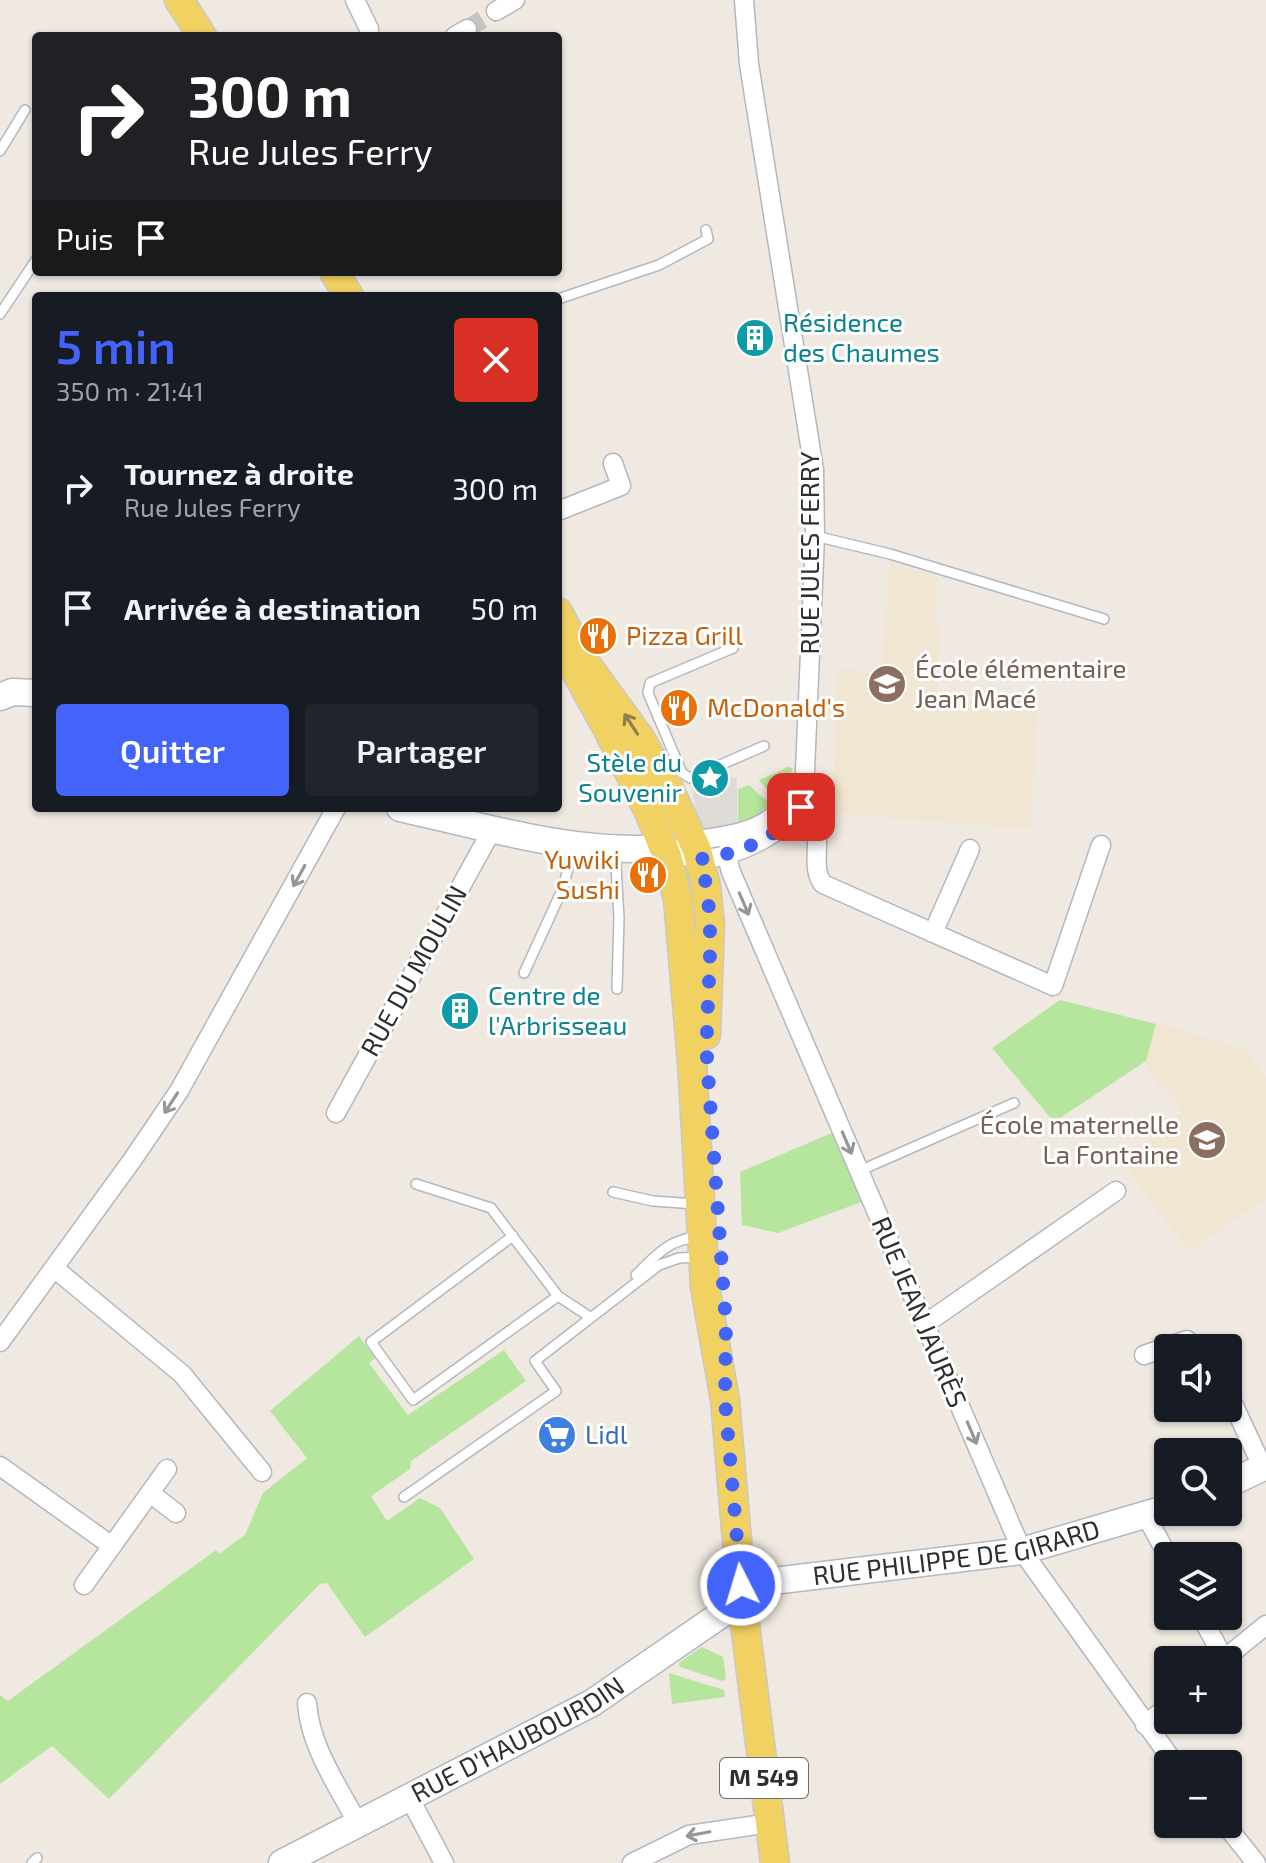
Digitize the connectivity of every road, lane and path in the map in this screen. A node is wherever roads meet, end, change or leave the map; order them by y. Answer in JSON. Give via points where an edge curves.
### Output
{"nodes":[{"id":1,"x":158,"y":0,"type":"edge"},
{"id":2,"x":179,"y":0,"type":"edge"},
{"id":3,"x":355,"y":0,"type":"edge"},
{"id":4,"x":515,"y":0,"type":"edge"},
{"id":5,"x":744,"y":0,"type":"edge"},
{"id":6,"x":496,"y":11,"type":"tunnel mouth"},
{"id":7,"x":178,"y":32,"type":"edge"},
{"id":8,"x":199,"y":32,"type":"edge"},
{"id":9,"x":366,"y":32,"type":"edge"},
{"id":10,"x":25,"y":110,"type":"dead end"},
{"id":11,"x":0,"y":151,"type":"edge"},
{"id":12,"x":706,"y":230,"type":"dead end"},
{"id":13,"x":32,"y":266,"type":"edge"},
{"id":14,"x":562,"y":298,"type":"edge"},
{"id":15,"x":0,"y":314,"type":"edge"},
{"id":16,"x":613,"y":463,"type":"dead end"},
{"id":17,"x":562,"y":509,"type":"edge"},
{"id":18,"x":815,"y":536,"type":"junction"},
{"id":19,"x":1104,"y":619,"type":"dead end"},
{"id":20,"x":562,"y":620,"type":"edge"},
{"id":21,"x":562,"y":646,"type":"edge"},
{"id":22,"x":733,"y":648,"type":"dead end"},
{"id":23,"x":32,"y":693,"type":"edge"},
{"id":24,"x":0,"y":697,"type":"edge"},
{"id":25,"x":764,"y":746,"type":"dead end"},
{"id":26,"x":796,"y":803,"type":"junction"},
{"id":27,"x":334,"y":812,"type":"edge"},
{"id":28,"x":419,"y":812,"type":"edge"},
{"id":29,"x":493,"y":828,"type":"junction"},
{"id":30,"x":740,"y":834,"type":"junction"},
{"id":31,"x":574,"y":845,"type":"junction"},
{"id":32,"x":1101,"y":845,"type":"dead end"},
{"id":33,"x":615,"y":849,"type":"junction"},
{"id":34,"x":692,"y":849,"type":"junction"},
{"id":35,"x":970,"y":849,"type":"dead end"},
{"id":36,"x":933,"y":933,"type":"junction"},
{"id":37,"x":524,"y":973,"type":"dead end"},
{"id":38,"x":617,"y":989,"type":"dead end"},
{"id":39,"x":1014,"y":1103,"type":"dead end"},
{"id":40,"x":336,"y":1113,"type":"dead end"},
{"id":41,"x":859,"y":1171,"type":"junction"},
{"id":42,"x":416,"y":1184,"type":"dead end"},
{"id":43,"x":1116,"y":1191,"type":"dead end"},
{"id":44,"x":613,"y":1192,"type":"dead end"},
{"id":45,"x":699,"y":1204,"type":"junction"},
{"id":46,"x":513,"y":1236,"type":"junction"},
{"id":47,"x":711,"y":1245,"type":"junction"},
{"id":48,"x":54,"y":1268,"type":"junction"},
{"id":49,"x":558,"y":1296,"type":"junction"},
{"id":50,"x":614,"y":1297,"type":"junction"},
{"id":51,"x":590,"y":1317,"type":"junction"},
{"id":52,"x":925,"y":1324,"type":"junction"},
{"id":53,"x":0,"y":1342,"type":"edge"},
{"id":54,"x":1154,"y":1352,"type":"edge"},
{"id":55,"x":1144,"y":1355,"type":"dead end"},
{"id":56,"x":1242,"y":1422,"type":"edge"},
{"id":57,"x":0,"y":1466,"type":"edge"},
{"id":58,"x":1264,"y":1467,"type":"edge"},
{"id":59,"x":167,"y":1469,"type":"dead end"},
{"id":60,"x":262,"y":1472,"type":"dead end"},
{"id":61,"x":1242,"y":1477,"type":"edge"},
{"id":62,"x":150,"y":1493,"type":"junction"},
{"id":63,"x":404,"y":1497,"type":"dead end"},
{"id":64,"x":176,"y":1513,"type":"dead end"},
{"id":65,"x":1154,"y":1513,"type":"edge"},
{"id":66,"x":112,"y":1546,"type":"junction"},
{"id":67,"x":1022,"y":1551,"type":"junction"},
{"id":68,"x":84,"y":1585,"type":"dead end"},
{"id":69,"x":741,"y":1592,"type":"junction"},
{"id":70,"x":1266,"y":1625,"type":"edge"},
{"id":71,"x":1241,"y":1646,"type":"edge"},
{"id":72,"x":307,"y":1703,"type":"dead end"},
{"id":73,"x":1154,"y":1718,"type":"edge"},
{"id":74,"x":1145,"y":1725,"type":"junction"},
{"id":75,"x":1164,"y":1750,"type":"edge"},
{"id":76,"x":409,"y":1797,"type":"junction"},
{"id":77,"x":770,"y":1823,"type":"junction"},
{"id":78,"x":358,"y":1824,"type":"junction"},
{"id":79,"x":1236,"y":1838,"type":"edge"},
{"id":80,"x":282,"y":1863,"type":"edge"},
{"id":81,"x":444,"y":1863,"type":"edge"},
{"id":82,"x":632,"y":1863,"type":"edge"},
{"id":83,"x":775,"y":1863,"type":"edge"},
{"id":84,"x":1256,"y":1863,"type":"edge"}],
"edges":[{"from":1,"to":7,"type":"main road"},
{"from":2,"to":8,"type":"main road"},
{"from":3,"to":9,"type":"street"},
{"from":4,"to":6,"type":"street"},
{"from":5,"to":18,"type":"street","name":"RUE JULES FERRY","via":[[749,64],[810,433]]},
{"from":10,"to":11,"type":"lane"},
{"from":12,"to":14,"type":"lane","via":[[708,239],[659,265]]},
{"from":13,"to":15,"type":"lane"},
{"from":16,"to":17,"type":"street","via":[[621,486]]},
{"from":18,"to":19,"type":"lane"},
{"from":18,"to":26,"type":"street","name":"RUE JULES FERRY","via":[[804,794]]},
{"from":34,"to":20,"type":"main road","number":"M 549","one_way":true,"via":[[640,738],[584,661]]},
{"from":21,"to":34,"type":"main road","via":[[607,728]]},
{"from":22,"to":25,"type":"lane","via":[[650,683],[648,693],[682,773],[690,778]]},
{"from":23,"to":24,"type":"main road"},
{"from":26,"to":30,"type":"street"},
{"from":26,"to":34,"type":"street","via":[[788,822],[766,837]]},
{"from":26,"to":36,"type":"street","via":[[816,827],[823,884]]},
{"from":27,"to":48,"type":"street","one_way":true,"via":[[179,1091]]},
{"from":28,"to":29,"type":"main road"},
{"from":29,"to":31,"type":"main road"},
{"from":29,"to":40,"type":"street","name":"RUE DU MOULIN"},
{"from":30,"to":34,"type":"street"},
{"from":30,"to":34,"type":"street","via":[[729,845]]},
{"from":31,"to":33,"type":"main road"},
{"from":31,"to":37,"type":"lane","via":[[563,888]]},
{"from":32,"to":36,"type":"street","via":[[1053,986]]},
{"from":33,"to":34,"type":"main road"},
{"from":33,"to":38,"type":"lane"},
{"from":34,"to":41,"type":"street","name":"RUE JEAN JAURÈS","one_way":true,"via":[[731,872]]},
{"from":34,"to":45,"type":"main road","number":"M 549","via":[[676,887]]},
{"from":34,"to":47,"type":"main road","number":"M 549","via":[[710,924],[706,1036]]},
{"from":35,"to":36,"type":"street"},
{"from":39,"to":41,"type":"lane"},
{"from":41,"to":52,"type":"street","name":"RUE JEAN JAURÈS"},
{"from":42,"to":46,"type":"lane","via":[[491,1208]]},
{"from":43,"to":52,"type":"street"},
{"from":44,"to":45,"type":"lane"},
{"from":45,"to":47,"type":"main road","number":"M 549"},
{"from":46,"to":49,"type":"lane"},
{"from":46,"to":49,"type":"lane","via":[[371,1342],[413,1400]]},
{"from":47,"to":50,"type":"lane","via":[[666,1262]]},
{"from":47,"to":50,"type":"lane","via":[[676,1240]]},
{"from":47,"to":69,"type":"main road","number":"M 549","via":[[726,1341],[725,1400]]},
{"from":48,"to":53,"type":"street"},
{"from":48,"to":60,"type":"street","via":[[176,1367]]},
{"from":49,"to":51,"type":"lane"},
{"from":50,"to":51,"type":"lane"},
{"from":51,"to":63,"type":"lane","via":[[535,1361],[556,1391]]},
{"from":52,"to":67,"type":"street","name":"RUE JEAN JAURÈS","one_way":true},
{"from":54,"to":55,"type":"street"},
{"from":56,"to":58,"type":"street"},
{"from":57,"to":66,"type":"street"},
{"from":58,"to":61,"type":"main road"},
{"from":59,"to":62,"type":"street"},
{"from":62,"to":64,"type":"street"},
{"from":62,"to":66,"type":"street"},
{"from":65,"to":67,"type":"main road","name":"RUE PHILIPPE DE GIRARD"},
{"from":66,"to":68,"type":"street"},
{"from":67,"to":69,"type":"main road","name":"RUE PHILIPPE DE GIRARD"},
{"from":67,"to":74,"type":"street","name":"RUE JEAN JAURÈS"},
{"from":69,"to":76,"type":"main road","name":"RUE D'HAUBOURDIN","via":[[592,1703]]},
{"from":69,"to":77,"type":"main road","number":"M 549"},
{"from":70,"to":71,"type":"street"},
{"from":72,"to":78,"type":"street","via":[[312,1735]]},
{"from":73,"to":74,"type":"street"},
{"from":74,"to":75,"type":"street","name":"RUE JEAN JAURÈS"},
{"from":76,"to":78,"type":"main road","name":"RUE D'HAUBOURDIN"},
{"from":76,"to":81,"type":"street"},
{"from":77,"to":82,"type":"street","one_way":true,"via":[[681,1837]]},
{"from":77,"to":83,"type":"main road","number":"M 549"},
{"from":78,"to":80,"type":"main road","name":"RUE D'HAUBOURDIN"},
{"from":79,"to":84,"type":"street"}]}
